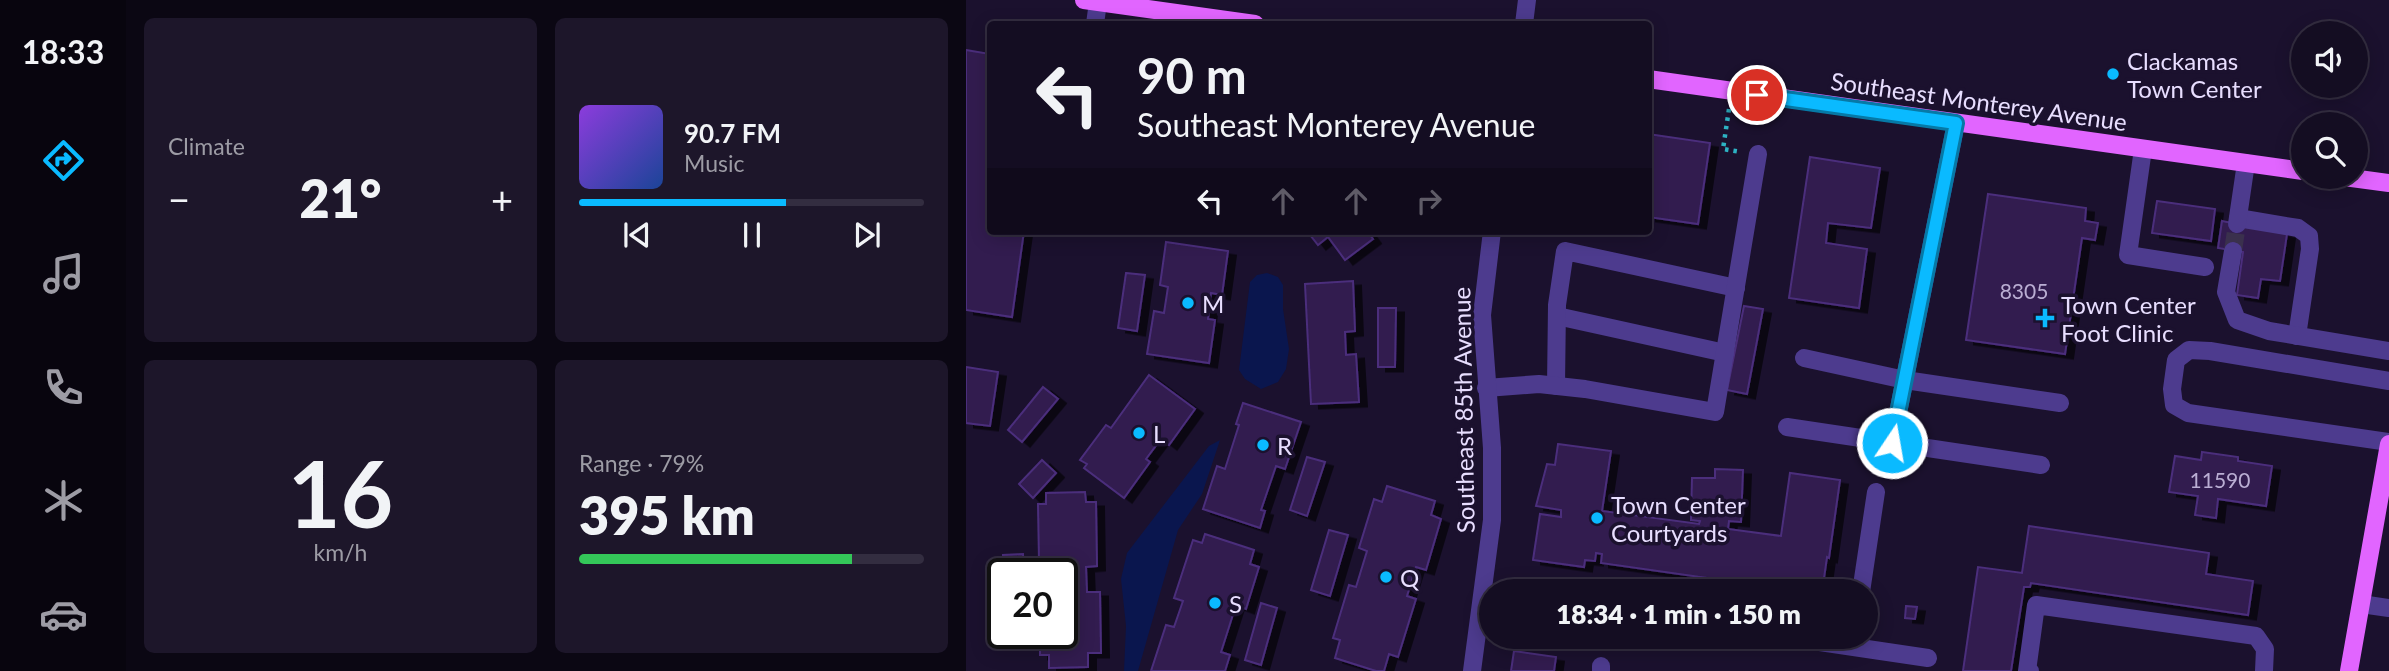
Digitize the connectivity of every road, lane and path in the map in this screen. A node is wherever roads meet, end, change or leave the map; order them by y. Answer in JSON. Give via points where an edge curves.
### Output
{"nodes":[{"id":1,"x":1528,"y":0,"type":"edge"},
{"id":2,"x":1091,"y":1,"type":"edge"},
{"id":3,"x":1094,"y":21,"type":"edge"},
{"id":4,"x":1234,"y":21,"type":"edge"},
{"id":5,"x":1524,"y":21,"type":"edge"},
{"id":6,"x":1652,"y":80,"type":"edge"},
{"id":7,"x":1731,"y":91,"type":"junction"},
{"id":8,"x":1956,"y":123,"type":"junction"},
{"id":9,"x":2143,"y":149,"type":"junction"},
{"id":10,"x":1758,"y":154,"type":"joint"},
{"id":11,"x":2246,"y":163,"type":"junction"},
{"id":12,"x":2291,"y":169,"type":"edge"},
{"id":13,"x":2368,"y":180,"type":"edge"},
{"id":14,"x":2389,"y":183,"type":"edge"},
{"id":15,"x":1492,"y":235,"type":"edge"},
{"id":16,"x":2233,"y":251,"type":"tunnel mouth"},
{"id":17,"x":2205,"y":267,"type":"dead end"},
{"id":18,"x":1736,"y":288,"type":"junction"},
{"id":19,"x":1557,"y":316,"type":"junction"},
{"id":20,"x":2297,"y":336,"type":"junction"},
{"id":21,"x":2389,"y":351,"type":"edge"},
{"id":22,"x":1725,"y":353,"type":"junction"},
{"id":23,"x":1804,"y":358,"type":"dead end"},
{"id":24,"x":1905,"y":380,"type":"junction"},
{"id":25,"x":2389,"y":381,"type":"edge"},
{"id":26,"x":1556,"y":386,"type":"junction"},
{"id":27,"x":1486,"y":388,"type":"junction"},
{"id":28,"x":2060,"y":402,"type":"dead end"},
{"id":29,"x":1787,"y":427,"type":"dead end"},
{"id":30,"x":1892,"y":443,"type":"junction"},
{"id":31,"x":2389,"y":443,"type":"edge"},
{"id":32,"x":2041,"y":465,"type":"dead end"},
{"id":33,"x":2387,"y":465,"type":"edge"},
{"id":34,"x":1876,"y":492,"type":"dead end"},
{"id":35,"x":1488,"y":579,"type":"edge"},
{"id":36,"x":1863,"y":579,"type":"edge"},
{"id":37,"x":2361,"y":604,"type":"junction"},
{"id":38,"x":2389,"y":608,"type":"edge"},
{"id":39,"x":1479,"y":635,"type":"edge"},
{"id":40,"x":1878,"y":647,"type":"edge"},
{"id":41,"x":1928,"y":658,"type":"dead end"},
{"id":42,"x":2270,"y":670,"type":"edge"},
{"id":43,"x":1472,"y":671,"type":"edge"},
{"id":44,"x":2030,"y":671,"type":"edge"},
{"id":45,"x":2349,"y":671,"type":"edge"}],
"edges":[{"from":1,"to":5,"type":"street"},
{"from":2,"to":3,"type":"street"},
{"from":2,"to":4,"type":"main road"},
{"from":6,"to":7,"type":"main road","name":"Southeast Monterey Avenue"},
{"from":7,"to":8,"type":"main road","name":"Southeast Monterey Avenue"},
{"from":7,"to":10,"type":"path","via":[[1723,149]]},
{"from":8,"to":9,"type":"main road","name":"Southeast Monterey Avenue"},
{"from":8,"to":24,"type":"street"},
{"from":9,"to":11,"type":"main road","name":"Southeast Monterey Avenue"},
{"from":9,"to":17,"type":"street","via":[[2128,255]]},
{"from":10,"to":18,"type":"street"},
{"from":11,"to":12,"type":"main road","name":"Southeast Monterey Avenue"},
{"from":11,"to":20,"type":"street","via":[[2237,221],[2298,228],[2309,236]]},
{"from":13,"to":14,"type":"main road"},
{"from":15,"to":27,"type":"street","name":"Southeast 85th Avenue","via":[[1482,315]]},
{"from":16,"to":20,"type":"street","via":[[2226,292],[2237,320]]},
{"from":18,"to":19,"type":"street","via":[[1565,251]]},
{"from":18,"to":22,"type":"street"},
{"from":19,"to":22,"type":"street"},
{"from":19,"to":26,"type":"street"},
{"from":20,"to":21,"type":"street"},
{"from":22,"to":26,"type":"street","via":[[1715,412]]},
{"from":23,"to":24,"type":"street"},
{"from":24,"to":28,"type":"street"},
{"from":24,"to":30,"type":"street"},
{"from":25,"to":31,"type":"street","via":[[2189,350],[2176,360],[2172,389],[2174,405],[2188,413]]},
{"from":26,"to":27,"type":"street"},
{"from":27,"to":35,"type":"street","name":"Southeast 85th Avenue","via":[[1493,492]]},
{"from":29,"to":30,"type":"street"},
{"from":30,"to":32,"type":"street"},
{"from":31,"to":33,"type":"main road"},
{"from":33,"to":37,"type":"main road"},
{"from":34,"to":36,"type":"street"},
{"from":37,"to":38,"type":"street"},
{"from":37,"to":45,"type":"main road"},
{"from":39,"to":43,"type":"street","name":"Southeast 85th Avenue"},
{"from":40,"to":41,"type":"street"},
{"from":42,"to":44,"type":"street","via":[[2256,636],[2036,605]]}]}
